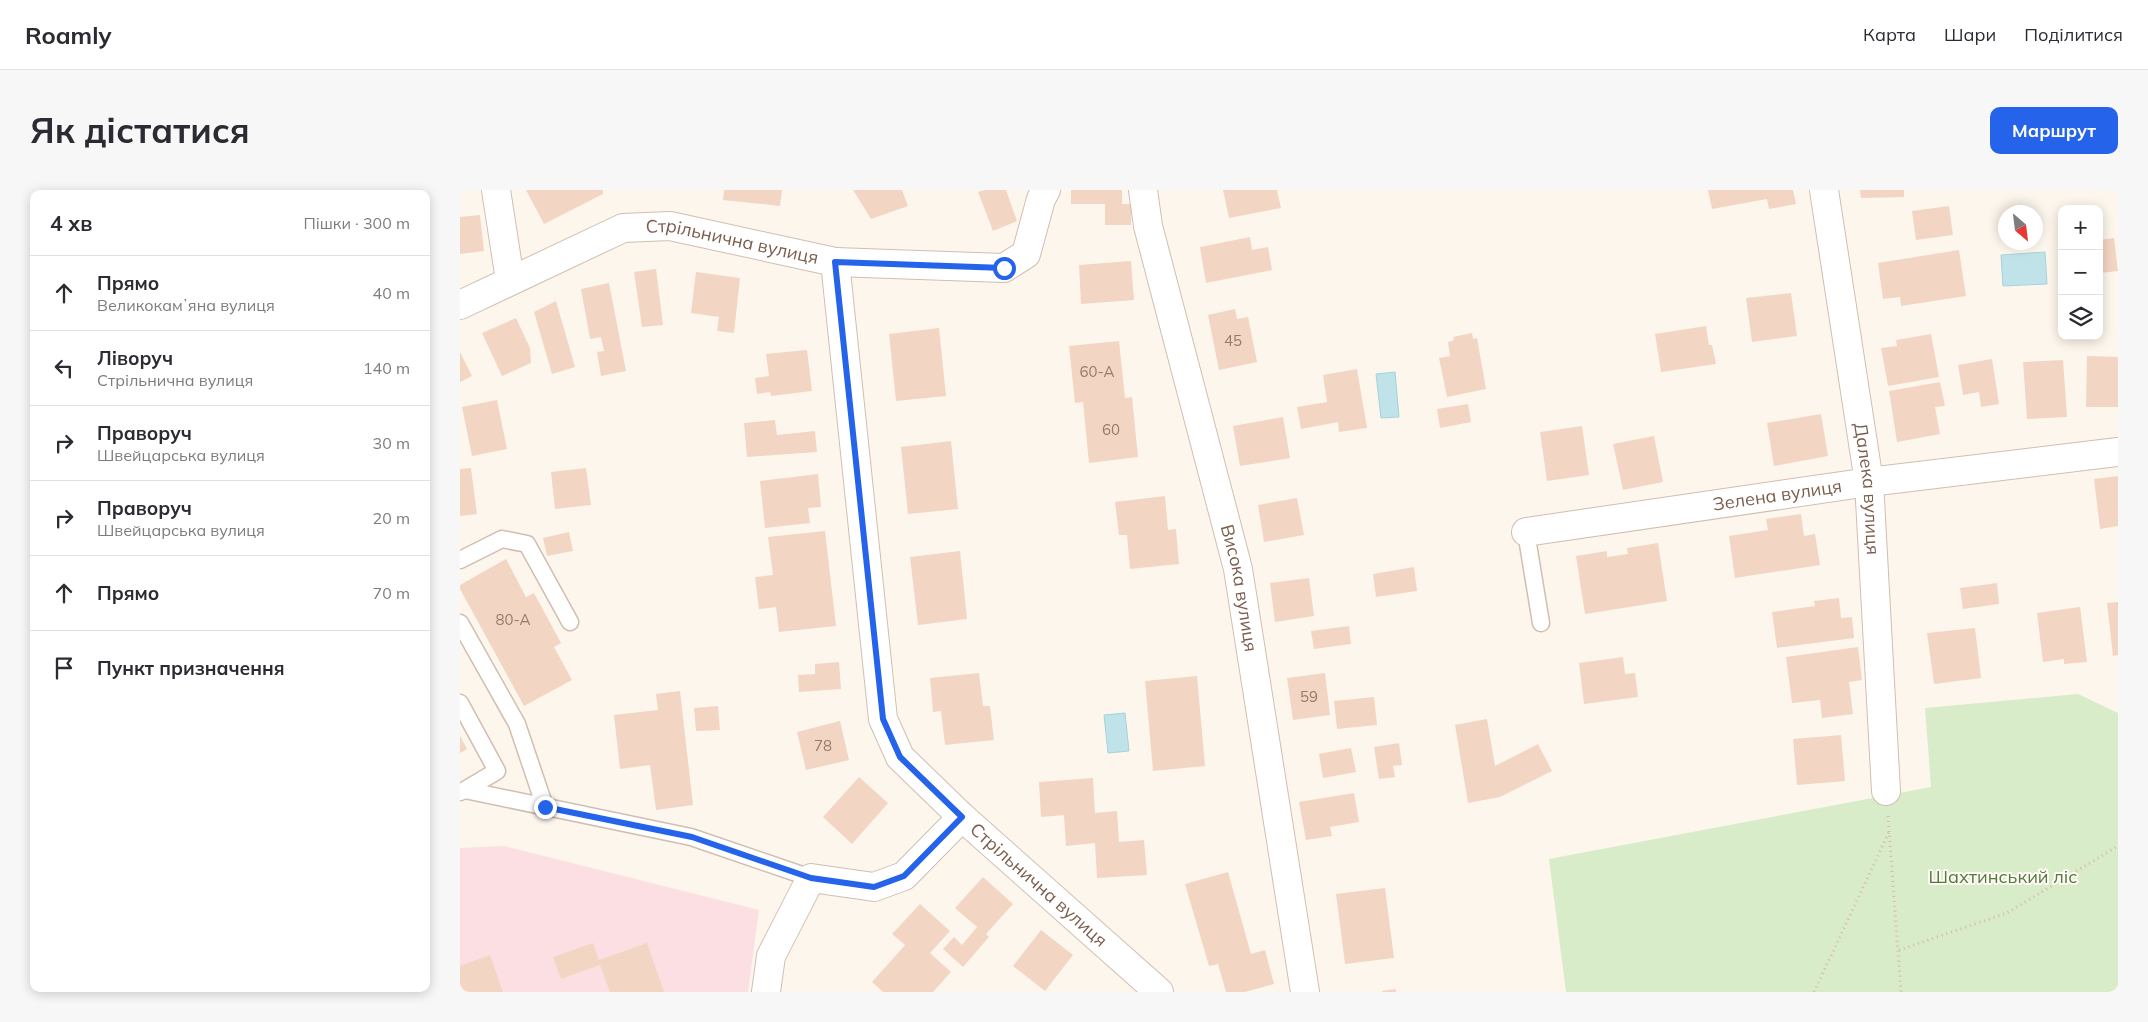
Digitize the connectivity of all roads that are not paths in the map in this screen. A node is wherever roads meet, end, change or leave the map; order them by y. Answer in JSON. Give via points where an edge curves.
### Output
{"nodes":[{"id":1,"x":496,"y":190,"type":"edge"},
{"id":2,"x":1046,"y":190,"type":"edge"},
{"id":3,"x":1143,"y":190,"type":"edge"},
{"id":4,"x":1824,"y":190,"type":"edge"},
{"id":5,"x":835,"y":262,"type":"junction"},
{"id":6,"x":510,"y":280,"type":"junction"},
{"id":7,"x":460,"y":305,"type":"edge"},
{"id":8,"x":2118,"y":452,"type":"edge"},
{"id":9,"x":1869,"y":482,"type":"junction"},
{"id":10,"x":1526,"y":532,"type":"joint"},
{"id":11,"x":460,"y":560,"type":"edge"},
{"id":12,"x":570,"y":622,"type":"dead end"},
{"id":13,"x":460,"y":623,"type":"edge"},
{"id":14,"x":1541,"y":623,"type":"dead end"},
{"id":15,"x":460,"y":703,"type":"edge"},
{"id":16,"x":463,"y":791,"type":"edge"},
{"id":17,"x":1886,"y":791,"type":"road end"},
{"id":18,"x":545,"y":807,"type":"junction"},
{"id":19,"x":962,"y":817,"type":"junction"},
{"id":20,"x":811,"y":878,"type":"junction"},
{"id":21,"x":766,"y":992,"type":"edge"},
{"id":22,"x":1158,"y":992,"type":"edge"},
{"id":23,"x":1305,"y":992,"type":"edge"}],
"edges":[{"from":1,"to":6,"type":"street"},
{"from":2,"to":5,"type":"street","via":[[1026,254],[1004,268]]},
{"from":3,"to":23,"type":"street","name":"Висока вулиця","via":[[1148,226],[1238,569]]},
{"from":4,"to":9,"type":"street","name":"Далека вулиця"},
{"from":5,"to":6,"type":"street","name":"Стрільнична вулиця","via":[[670,226],[622,228]]},
{"from":5,"to":19,"type":"street","name":"Стрільнична вулиця","via":[[883,719],[900,757]]},
{"from":6,"to":7,"type":"street","name":"Стрільнична вулиця"},
{"from":8,"to":9,"type":"street","name":"Зелена вулиця"},
{"from":9,"to":10,"type":"street","name":"Зелена вулиця"},
{"from":9,"to":17,"type":"street","name":"Далека вулиця"},
{"from":10,"to":14,"type":"lane"},
{"from":11,"to":12,"type":"lane","via":[[502,539],[527,544]]},
{"from":13,"to":18,"type":"lane","via":[[517,724]]},
{"from":15,"to":16,"type":"lane","via":[[496,770]]},
{"from":16,"to":18,"type":"lane"},
{"from":18,"to":20,"type":"lane","via":[[692,837]]},
{"from":19,"to":20,"type":"street","via":[[904,876],[874,887]]},
{"from":19,"to":22,"type":"street","name":"Стрільнична вулиця"},
{"from":20,"to":21,"type":"street","via":[[771,956]]}]}
